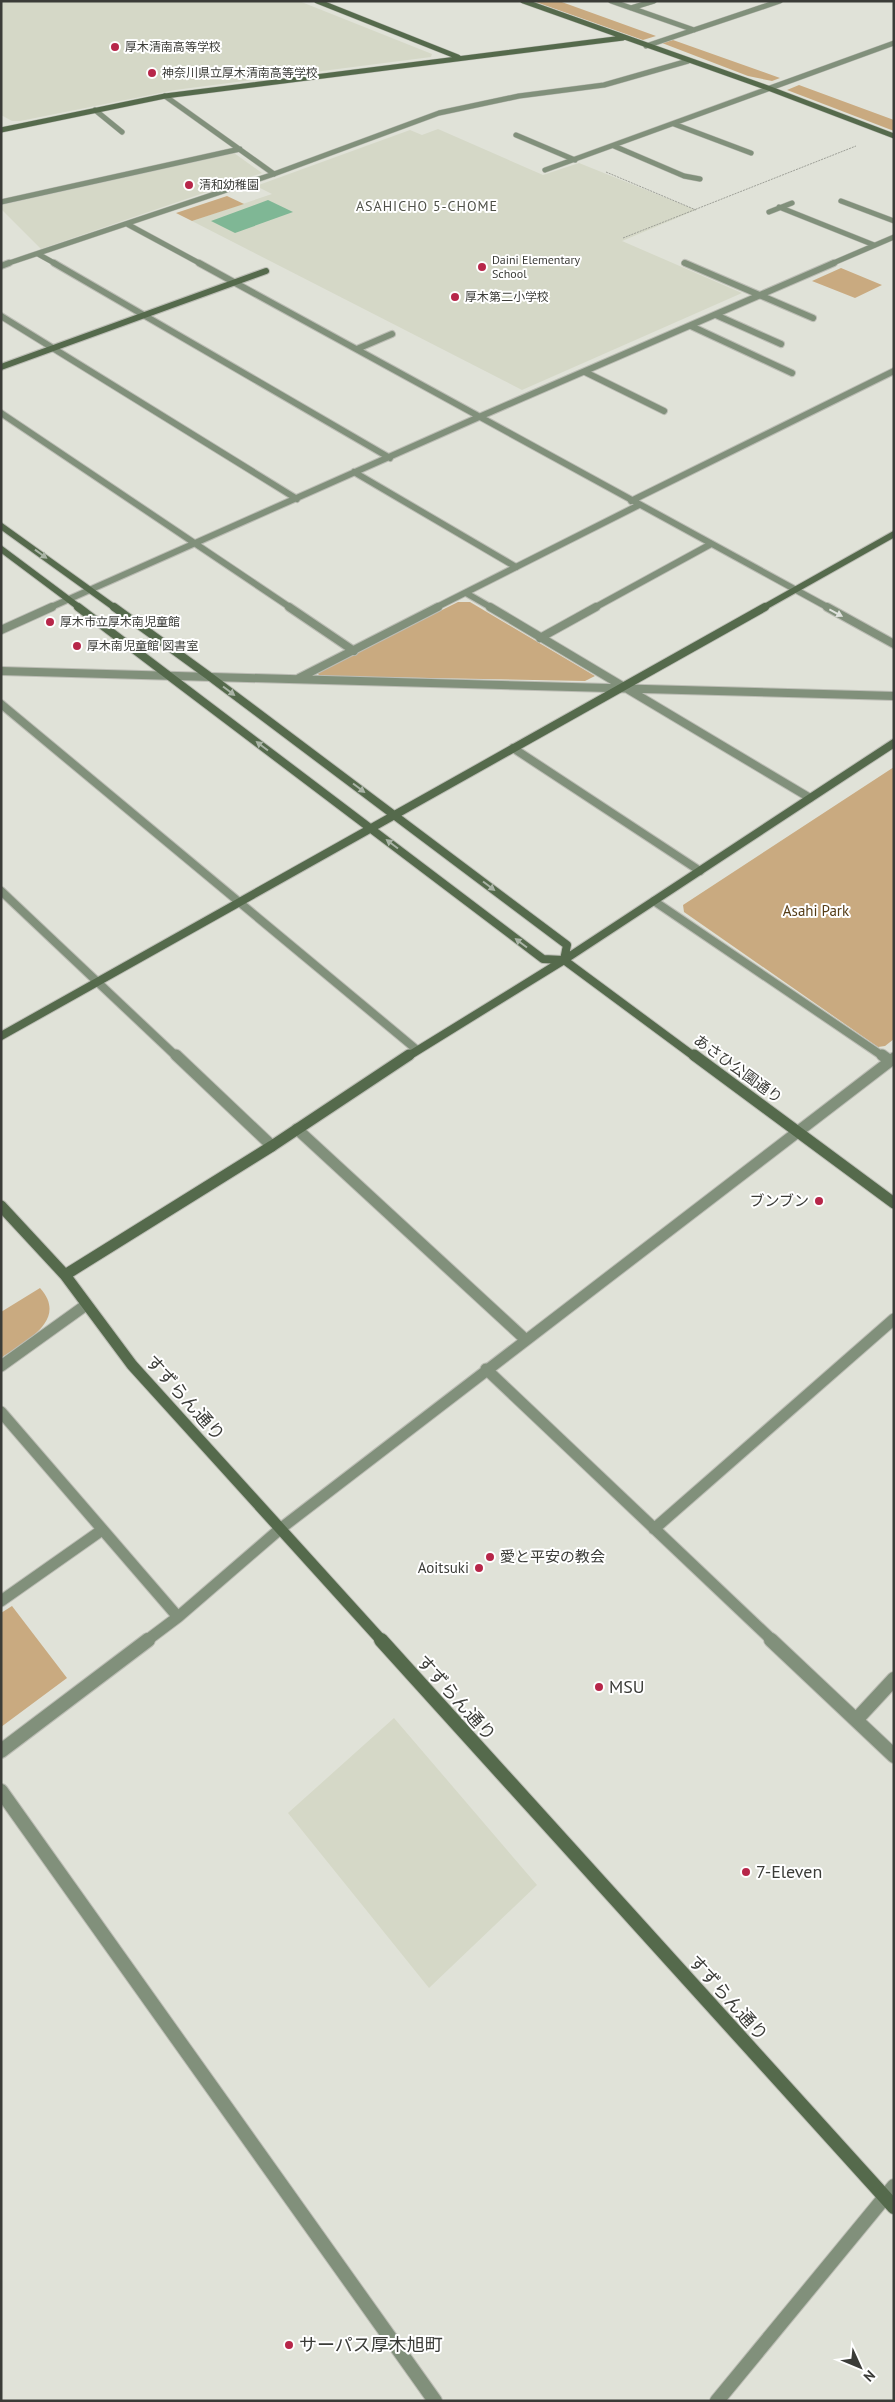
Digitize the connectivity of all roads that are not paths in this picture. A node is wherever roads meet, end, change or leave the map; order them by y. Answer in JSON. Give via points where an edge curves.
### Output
{"nodes":[{"id":1,"x":317,"y":1,"type":"edge"},
{"id":2,"x":523,"y":1,"type":"edge"},
{"id":3,"x":611,"y":1,"type":"edge"},
{"id":4,"x":654,"y":1,"type":"edge"},
{"id":5,"x":780,"y":1,"type":"edge"},
{"id":6,"x":631,"y":8,"type":"junction"},
{"id":7,"x":694,"y":30,"type":"junction"},
{"id":8,"x":623,"y":38,"type":"junction"},
{"id":9,"x":894,"y":43,"type":"edge"},
{"id":10,"x":646,"y":46,"type":"junction"},
{"id":11,"x":460,"y":58,"type":"junction"},
{"id":12,"x":688,"y":61,"type":"junction"},
{"id":13,"x":768,"y":88,"type":"junction"},
{"id":14,"x":166,"y":96,"type":"junction"},
{"id":15,"x":95,"y":110,"type":"junction"},
{"id":16,"x":674,"y":124,"type":"junction"},
{"id":17,"x":1,"y":125,"type":"edge"},
{"id":18,"x":8,"y":128,"type":"junction"},
{"id":19,"x":1,"y":130,"type":"edge"},
{"id":20,"x":122,"y":132,"type":"dead end"},
{"id":21,"x":516,"y":135,"type":"dead end"},
{"id":22,"x":894,"y":136,"type":"edge"},
{"id":23,"x":614,"y":146,"type":"junction"},
{"id":24,"x":240,"y":149,"type":"junction"},
{"id":25,"x":751,"y":153,"type":"dead end"},
{"id":26,"x":575,"y":160,"type":"junction"},
{"id":27,"x":545,"y":170,"type":"dead end"},
{"id":28,"x":274,"y":174,"type":"junction"},
{"id":29,"x":700,"y":179,"type":"dead end"},
{"id":30,"x":841,"y":201,"type":"dead end"},
{"id":31,"x":1,"y":202,"type":"edge"},
{"id":32,"x":792,"y":203,"type":"dead end"},
{"id":33,"x":779,"y":208,"type":"junction"},
{"id":34,"x":769,"y":212,"type":"dead end"},
{"id":35,"x":894,"y":221,"type":"edge"},
{"id":36,"x":127,"y":224,"type":"junction"},
{"id":37,"x":894,"y":236,"type":"edge"},
{"id":38,"x":874,"y":245,"type":"junction"},
{"id":39,"x":38,"y":254,"type":"junction"},
{"id":40,"x":684,"y":263,"type":"dead end"},
{"id":41,"x":1,"y":266,"type":"edge"},
{"id":42,"x":266,"y":271,"type":"dead end"},
{"id":43,"x":232,"y":283,"type":"junction"},
{"id":44,"x":760,"y":295,"type":"junction"},
{"id":45,"x":144,"y":315,"type":"junction"},
{"id":46,"x":716,"y":315,"type":"junction"},
{"id":47,"x":1,"y":316,"type":"edge"},
{"id":48,"x":812,"y":318,"type":"dead end"},
{"id":49,"x":691,"y":326,"type":"junction"},
{"id":50,"x":392,"y":334,"type":"dead end"},
{"id":51,"x":781,"y":344,"type":"dead end"},
{"id":52,"x":53,"y":348,"type":"junction"},
{"id":53,"x":357,"y":349,"type":"junction"},
{"id":54,"x":1,"y":367,"type":"edge"},
{"id":55,"x":894,"y":371,"type":"edge"},
{"id":56,"x":585,"y":372,"type":"junction"},
{"id":57,"x":792,"y":373,"type":"dead end"},
{"id":58,"x":664,"y":411,"type":"dead end"},
{"id":59,"x":1,"y":413,"type":"edge"},
{"id":60,"x":479,"y":417,"type":"junction"},
{"id":61,"x":390,"y":458,"type":"junction"},
{"id":62,"x":354,"y":472,"type":"junction"},
{"id":63,"x":297,"y":499,"type":"junction"},
{"id":64,"x":631,"y":501,"type":"junction"},
{"id":65,"x":639,"y":505,"type":"junction"},
{"id":66,"x":1,"y":526,"type":"edge"},
{"id":67,"x":894,"y":534,"type":"edge"},
{"id":68,"x":194,"y":543,"type":"junction"},
{"id":69,"x":711,"y":544,"type":"junction"},
{"id":70,"x":1,"y":549,"type":"edge"},
{"id":71,"x":516,"y":568,"type":"junction"},
{"id":72,"x":90,"y":590,"type":"junction"},
{"id":73,"x":794,"y":590,"type":"junction"},
{"id":74,"x":466,"y":593,"type":"junction"},
{"id":75,"x":69,"y":600,"type":"junction"},
{"id":76,"x":1,"y":630,"type":"edge"},
{"id":77,"x":540,"y":638,"type":"junction"},
{"id":78,"x":894,"y":644,"type":"edge"},
{"id":79,"x":354,"y":651,"type":"junction"},
{"id":80,"x":1,"y":671,"type":"edge"},
{"id":81,"x":170,"y":676,"type":"junction"},
{"id":82,"x":209,"y":676,"type":"junction"},
{"id":83,"x":298,"y":679,"type":"junction"},
{"id":84,"x":624,"y":687,"type":"junction"},
{"id":85,"x":894,"y":696,"type":"edge"},
{"id":86,"x":1,"y":704,"type":"edge"},
{"id":87,"x":894,"y":743,"type":"edge"},
{"id":88,"x":513,"y":748,"type":"junction"},
{"id":89,"x":810,"y":798,"type":"junction"},
{"id":90,"x":394,"y":815,"type":"junction"},
{"id":91,"x":370,"y":828,"type":"junction"},
{"id":92,"x":700,"y":871,"type":"junction"},
{"id":93,"x":1,"y":891,"type":"edge"},
{"id":94,"x":654,"y":901,"type":"junction"},
{"id":95,"x":240,"y":902,"type":"junction"},
{"id":96,"x":564,"y":960,"type":"junction"},
{"id":97,"x":97,"y":982,"type":"junction"},
{"id":98,"x":1,"y":1036,"type":"edge"},
{"id":99,"x":417,"y":1050,"type":"junction"},
{"id":100,"x":892,"y":1060,"type":"edge"},
{"id":101,"x":297,"y":1129,"type":"junction"},
{"id":102,"x":798,"y":1131,"type":"junction"},
{"id":103,"x":272,"y":1146,"type":"junction"},
{"id":104,"x":894,"y":1203,"type":"edge"},
{"id":105,"x":1,"y":1206,"type":"edge"},
{"id":106,"x":65,"y":1276,"type":"junction"},
{"id":107,"x":86,"y":1305,"type":"junction"},
{"id":108,"x":894,"y":1319,"type":"edge"},
{"id":109,"x":526,"y":1340,"type":"junction"},
{"id":110,"x":1,"y":1366,"type":"edge"},
{"id":111,"x":486,"y":1369,"type":"junction"},
{"id":112,"x":1,"y":1412,"type":"edge"},
{"id":113,"x":280,"y":1529,"type":"junction"},
{"id":114,"x":654,"y":1529,"type":"junction"},
{"id":115,"x":102,"y":1530,"type":"junction"},
{"id":116,"x":1,"y":1601,"type":"edge"},
{"id":117,"x":178,"y":1617,"type":"junction"},
{"id":118,"x":894,"y":1679,"type":"edge"},
{"id":119,"x":856,"y":1720,"type":"junction"},
{"id":120,"x":1,"y":1752,"type":"edge"},
{"id":121,"x":894,"y":1756,"type":"edge"},
{"id":122,"x":1,"y":1791,"type":"edge"},
{"id":123,"x":891,"y":2197,"type":"edge"},
{"id":124,"x":436,"y":2401,"type":"edge"},
{"id":125,"x":717,"y":2401,"type":"edge"}],
"edges":[{"from":1,"to":11,"type":"street"},
{"from":2,"to":8,"type":"street"},
{"from":3,"to":6,"type":"street"},
{"from":4,"to":6,"type":"street"},
{"from":5,"to":7,"type":"street"},
{"from":6,"to":7,"type":"street"},
{"from":7,"to":10,"type":"street"},
{"from":8,"to":10,"type":"street"},
{"from":8,"to":11,"type":"street"},
{"from":9,"to":13,"type":"street"},
{"from":10,"to":12,"type":"street"},
{"from":11,"to":14,"type":"street"},
{"from":12,"to":13,"type":"street"},
{"from":12,"to":28,"type":"street","via":[[610,84],[519,96],[439,113]]},
{"from":13,"to":16,"type":"street"},
{"from":13,"to":22,"type":"street"},
{"from":14,"to":15,"type":"street"},
{"from":14,"to":24,"type":"street"},
{"from":15,"to":18,"type":"street"},
{"from":15,"to":20,"type":"street"},
{"from":16,"to":23,"type":"street"},
{"from":16,"to":25,"type":"street"},
{"from":17,"to":18,"type":"street"},
{"from":18,"to":19,"type":"street"},
{"from":21,"to":26,"type":"street"},
{"from":23,"to":26,"type":"street"},
{"from":23,"to":29,"type":"street","via":[[684,176]]},
{"from":24,"to":28,"type":"street"},
{"from":24,"to":31,"type":"street"},
{"from":26,"to":27,"type":"street"},
{"from":28,"to":36,"type":"street"},
{"from":30,"to":35,"type":"street"},
{"from":32,"to":33,"type":"street"},
{"from":33,"to":34,"type":"street"},
{"from":33,"to":38,"type":"street"},
{"from":36,"to":39,"type":"street"},
{"from":36,"to":43,"type":"street"},
{"from":37,"to":38,"type":"street"},
{"from":38,"to":44,"type":"street"},
{"from":39,"to":41,"type":"street"},
{"from":39,"to":45,"type":"street"},
{"from":40,"to":44,"type":"street"},
{"from":42,"to":43,"type":"street"},
{"from":43,"to":45,"type":"street"},
{"from":43,"to":53,"type":"street"},
{"from":44,"to":46,"type":"street"},
{"from":44,"to":48,"type":"street"},
{"from":45,"to":52,"type":"street"},
{"from":45,"to":61,"type":"street"},
{"from":46,"to":49,"type":"street"},
{"from":46,"to":51,"type":"street"},
{"from":47,"to":52,"type":"street"},
{"from":49,"to":56,"type":"street"},
{"from":49,"to":57,"type":"street"},
{"from":50,"to":53,"type":"street"},
{"from":52,"to":54,"type":"street"},
{"from":52,"to":63,"type":"street"},
{"from":53,"to":60,"type":"street"},
{"from":55,"to":64,"type":"street"},
{"from":56,"to":58,"type":"street"},
{"from":56,"to":60,"type":"street"},
{"from":59,"to":68,"type":"street"},
{"from":60,"to":61,"type":"street"},
{"from":60,"to":64,"type":"street"},
{"from":61,"to":62,"type":"street"},
{"from":62,"to":63,"type":"street"},
{"from":62,"to":71,"type":"street"},
{"from":63,"to":68,"type":"street"},
{"from":64,"to":65,"type":"street"},
{"from":65,"to":69,"type":"street"},
{"from":65,"to":71,"type":"street"},
{"from":66,"to":72,"type":"street","one_way":true},
{"from":67,"to":73,"type":"street"},
{"from":68,"to":72,"type":"street"},
{"from":68,"to":79,"type":"street"},
{"from":69,"to":73,"type":"street"},
{"from":69,"to":77,"type":"street"},
{"from":70,"to":75,"type":"street"},
{"from":71,"to":74,"type":"street"},
{"from":72,"to":75,"type":"street"},
{"from":72,"to":82,"type":"street"},
{"from":73,"to":78,"type":"street","one_way":true},
{"from":73,"to":84,"type":"street"},
{"from":74,"to":77,"type":"street"},
{"from":74,"to":79,"type":"street"},
{"from":75,"to":76,"type":"street"},
{"from":75,"to":81,"type":"street"},
{"from":77,"to":84,"type":"street"},
{"from":79,"to":83,"type":"street"},
{"from":80,"to":81,"type":"street"},
{"from":81,"to":82,"type":"street"},
{"from":91,"to":81,"type":"street","one_way":true},
{"from":82,"to":83,"type":"street"},
{"from":82,"to":90,"type":"street","one_way":true},
{"from":83,"to":84,"type":"street"},
{"from":84,"to":85,"type":"street"},
{"from":84,"to":88,"type":"street"},
{"from":84,"to":89,"type":"street"},
{"from":86,"to":95,"type":"street"},
{"from":87,"to":89,"type":"street"},
{"from":88,"to":90,"type":"street"},
{"from":88,"to":92,"type":"street"},
{"from":89,"to":92,"type":"street"},
{"from":90,"to":91,"type":"street"},
{"from":90,"to":96,"type":"street","one_way":true,"via":[[567,945]]},
{"from":91,"to":95,"type":"street"},
{"from":96,"to":91,"type":"street","one_way":true,"via":[[543,960]]},
{"from":92,"to":94,"type":"street"},
{"from":93,"to":97,"type":"street"},
{"from":94,"to":96,"type":"street"},
{"from":94,"to":100,"type":"street"},
{"from":95,"to":97,"type":"street"},
{"from":95,"to":99,"type":"street"},
{"from":96,"to":99,"type":"street"},
{"from":96,"to":102,"type":"street","name":"あさひ公園通り"},
{"from":97,"to":98,"type":"street"},
{"from":97,"to":103,"type":"street"},
{"from":99,"to":101,"type":"street"},
{"from":100,"to":102,"type":"street"},
{"from":101,"to":103,"type":"street"},
{"from":101,"to":109,"type":"street"},
{"from":102,"to":104,"type":"street","name":"あさひ公園通り"},
{"from":102,"to":109,"type":"street"},
{"from":103,"to":106,"type":"street"},
{"from":105,"to":106,"type":"street","name":"すずらん通り"},
{"from":106,"to":107,"type":"street","name":"すずらん通り"},
{"from":107,"to":110,"type":"street"},
{"from":107,"to":113,"type":"street","name":"すずらん通り","via":[[132,1365]]},
{"from":108,"to":114,"type":"street"},
{"from":109,"to":111,"type":"street"},
{"from":111,"to":113,"type":"street"},
{"from":111,"to":114,"type":"street"},
{"from":112,"to":115,"type":"street"},
{"from":113,"to":117,"type":"street"},
{"from":113,"to":123,"type":"street","name":"すずらん通り"},
{"from":114,"to":119,"type":"street"},
{"from":115,"to":116,"type":"street"},
{"from":115,"to":117,"type":"street"},
{"from":117,"to":120,"type":"street"},
{"from":118,"to":119,"type":"street"},
{"from":119,"to":121,"type":"street"},
{"from":122,"to":124,"type":"street"},
{"from":123,"to":125,"type":"street"}]}
